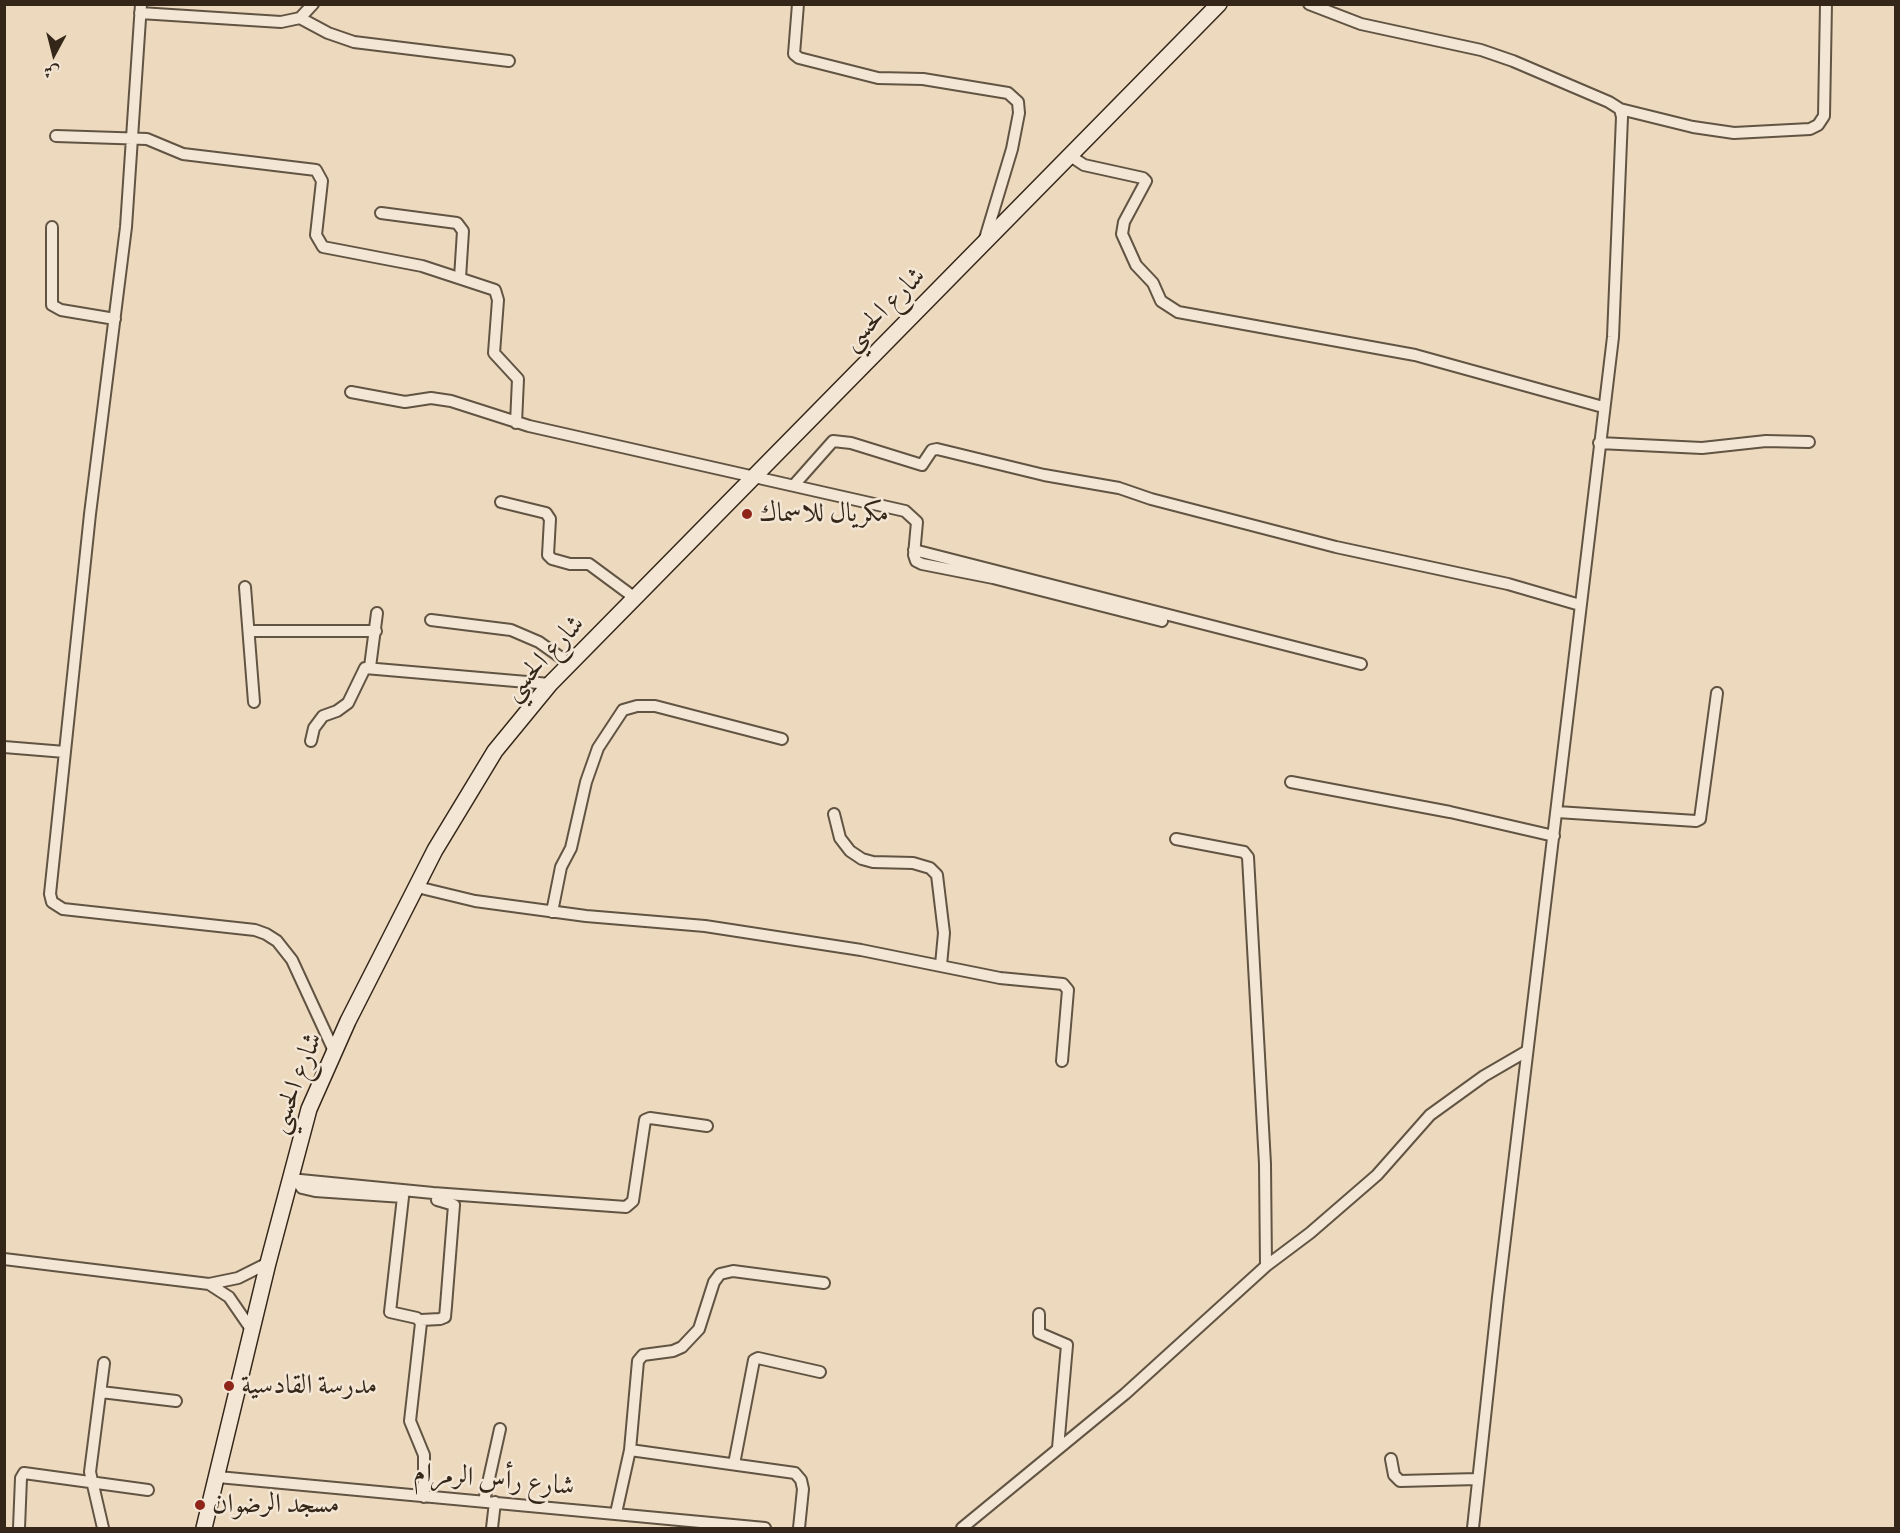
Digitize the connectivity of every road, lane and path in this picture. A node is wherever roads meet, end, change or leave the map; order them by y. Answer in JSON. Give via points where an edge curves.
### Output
{"nodes":[{"id":1,"x":314,"y":4,"type":"edge"},
{"id":2,"x":798,"y":4,"type":"edge"},
{"id":3,"x":1219,"y":4,"type":"edge"},
{"id":4,"x":1309,"y":4,"type":"edge"},
{"id":5,"x":1826,"y":4,"type":"edge"},
{"id":6,"x":141,"y":9,"type":"edge"},
{"id":7,"x":300,"y":18,"type":"junction"},
{"id":8,"x":509,"y":61,"type":"dead end"},
{"id":9,"x":1620,"y":110,"type":"junction"},
{"id":10,"x":56,"y":136,"type":"dead end"},
{"id":11,"x":133,"y":138,"type":"junction"},
{"id":12,"x":1069,"y":155,"type":"junction"},
{"id":13,"x":381,"y":213,"type":"dead end"},
{"id":14,"x":52,"y":227,"type":"dead end"},
{"id":15,"x":983,"y":245,"type":"junction"},
{"id":16,"x":460,"y":278,"type":"junction"},
{"id":17,"x":115,"y":319,"type":"junction"},
{"id":18,"x":351,"y":392,"type":"dead end"},
{"id":19,"x":1603,"y":407,"type":"junction"},
{"id":20,"x":516,"y":423,"type":"junction"},
{"id":21,"x":1809,"y":442,"type":"dead end"},
{"id":22,"x":1599,"y":443,"type":"junction"},
{"id":23,"x":755,"y":478,"type":"junction"},
{"id":24,"x":794,"y":485,"type":"junction"},
{"id":25,"x":501,"y":502,"type":"dead end"},
{"id":26,"x":914,"y":550,"type":"junction"},
{"id":27,"x":245,"y":587,"type":"dead end"},
{"id":28,"x":634,"y":598,"type":"junction"},
{"id":29,"x":1580,"y":605,"type":"junction"},
{"id":30,"x":377,"y":613,"type":"dead end"},
{"id":31,"x":431,"y":620,"type":"dead end"},
{"id":32,"x":1162,"y":621,"type":"dead end"},
{"id":33,"x":250,"y":631,"type":"junction"},
{"id":34,"x":376,"y":631,"type":"junction"},
{"id":35,"x":570,"y":664,"type":"junction"},
{"id":36,"x":1361,"y":664,"type":"dead end"},
{"id":37,"x":370,"y":667,"type":"junction"},
{"id":38,"x":550,"y":684,"type":"junction"},
{"id":39,"x":1717,"y":693,"type":"dead end"},
{"id":40,"x":254,"y":702,"type":"dead end"},
{"id":41,"x":782,"y":739,"type":"dead end"},
{"id":42,"x":311,"y":741,"type":"dead end"},
{"id":43,"x":4,"y":747,"type":"edge"},
{"id":44,"x":65,"y":752,"type":"junction"},
{"id":45,"x":1291,"y":782,"type":"dead end"},
{"id":46,"x":1557,"y":812,"type":"junction"},
{"id":47,"x":834,"y":814,"type":"dead end"},
{"id":48,"x":1554,"y":836,"type":"junction"},
{"id":49,"x":1176,"y":839,"type":"dead end"},
{"id":50,"x":417,"y":887,"type":"junction"},
{"id":51,"x":552,"y":912,"type":"junction"},
{"id":52,"x":942,"y":965,"type":"junction"},
{"id":53,"x":334,"y":1051,"type":"junction"},
{"id":54,"x":1527,"y":1051,"type":"junction"},
{"id":55,"x":1062,"y":1060,"type":"dead end"},
{"id":56,"x":707,"y":1126,"type":"dead end"},
{"id":57,"x":293,"y":1179,"type":"junction"},
{"id":58,"x":433,"y":1196,"type":"junction"},
{"id":59,"x":403,"y":1197,"type":"junction"},
{"id":60,"x":4,"y":1259,"type":"edge"},
{"id":61,"x":268,"y":1263,"type":"junction"},
{"id":62,"x":1266,"y":1266,"type":"junction"},
{"id":63,"x":824,"y":1283,"type":"dead end"},
{"id":64,"x":209,"y":1284,"type":"junction"},
{"id":65,"x":1040,"y":1314,"type":"dead end"},
{"id":66,"x":421,"y":1320,"type":"junction"},
{"id":67,"x":251,"y":1329,"type":"junction"},
{"id":68,"x":104,"y":1363,"type":"dead end"},
{"id":69,"x":820,"y":1372,"type":"dead end"},
{"id":70,"x":101,"y":1392,"type":"junction"},
{"id":71,"x":176,"y":1401,"type":"dead end"},
{"id":72,"x":500,"y":1429,"type":"dead end"},
{"id":73,"x":1058,"y":1448,"type":"junction"},
{"id":74,"x":630,"y":1450,"type":"junction"},
{"id":75,"x":1392,"y":1459,"type":"dead end"},
{"id":76,"x":734,"y":1464,"type":"junction"},
{"id":77,"x":218,"y":1477,"type":"junction"},
{"id":78,"x":1477,"y":1479,"type":"junction"},
{"id":79,"x":93,"y":1483,"type":"junction"},
{"id":80,"x":148,"y":1490,"type":"dead end"},
{"id":81,"x":424,"y":1497,"type":"junction"},
{"id":82,"x":490,"y":1502,"type":"junction"},
{"id":83,"x":616,"y":1513,"type":"junction"},
{"id":84,"x":656,"y":1523,"type":"edge"},
{"id":85,"x":715,"y":1526,"type":"edge"},
{"id":86,"x":19,"y":1528,"type":"edge"},
{"id":87,"x":103,"y":1528,"type":"edge"},
{"id":88,"x":204,"y":1528,"type":"edge"},
{"id":89,"x":492,"y":1528,"type":"edge"},
{"id":90,"x":765,"y":1528,"type":"edge"},
{"id":91,"x":799,"y":1528,"type":"edge"},
{"id":92,"x":963,"y":1528,"type":"edge"},
{"id":93,"x":1473,"y":1528,"type":"edge"}],
"edges":[{"from":1,"to":7,"type":"street"},
{"from":2,"to":15,"type":"street","via":[[794,54],[800,58],[878,78],[923,79],[1008,93],[1018,102],[1012,148]]},
{"from":3,"to":12,"type":"street","name":"شارع الحسي"},
{"from":4,"to":9,"type":"street","via":[[1361,24],[1482,50]]},
{"from":5,"to":9,"type":"street","via":[[1824,116],[1818,125],[1810,129],[1734,133]]},
{"from":6,"to":7,"type":"street","via":[[270,22]]},
{"from":6,"to":11,"type":"street"},
{"from":7,"to":8,"type":"street","via":[[354,42]]},
{"from":9,"to":19,"type":"street","via":[[1623,150],[1613,337]]},
{"from":10,"to":11,"type":"street"},
{"from":11,"to":16,"type":"street","via":[[183,154],[316,170],[322,181],[316,236],[323,247],[402,261]]},
{"from":11,"to":17,"type":"street"},
{"from":12,"to":15,"type":"street","name":"شارع الحسي"},
{"from":12,"to":19,"type":"street","via":[[1084,165],[1146,181],[1124,222],[1122,234],[1136,265],[1153,283],[1161,301],[1178,312],[1415,356]]},
{"from":13,"to":16,"type":"street","via":[[457,223],[463,231]]},
{"from":14,"to":17,"type":"street","via":[[52,305]]},
{"from":15,"to":23,"type":"street","name":"شارع الحسي"},
{"from":16,"to":20,"type":"street","via":[[497,293],[494,353],[518,380]]},
{"from":17,"to":44,"type":"street"},
{"from":18,"to":20,"type":"street","via":[[405,402],[431,398],[451,401]]},
{"from":19,"to":22,"type":"street"},
{"from":20,"to":23,"type":"street"},
{"from":21,"to":22,"type":"street","via":[[1766,441],[1702,448]]},
{"from":22,"to":29,"type":"street"},
{"from":23,"to":24,"type":"street"},
{"from":23,"to":28,"type":"street","name":"شارع الحسي"},
{"from":24,"to":26,"type":"street","via":[[906,511],[916,522]]},
{"from":24,"to":29,"type":"street","via":[[833,441],[922,465],[937,449],[1126,490],[1336,547],[1508,584]]},
{"from":25,"to":28,"type":"street","via":[[546,513],[550,519],[548,555],[552,559],[590,564]]},
{"from":26,"to":32,"type":"street","via":[[916,561],[922,564]]},
{"from":26,"to":36,"type":"street"},
{"from":27,"to":33,"type":"street"},
{"from":28,"to":35,"type":"street","name":"شارع الحسي"},
{"from":29,"to":46,"type":"street"},
{"from":30,"to":34,"type":"street"},
{"from":31,"to":35,"type":"street","via":[[511,630],[539,642]]},
{"from":33,"to":34,"type":"street"},
{"from":33,"to":40,"type":"street"},
{"from":34,"to":37,"type":"street"},
{"from":35,"to":38,"type":"street","name":"شارع الحسي"},
{"from":37,"to":38,"type":"street"},
{"from":37,"to":42,"type":"street","via":[[362,671],[348,703],[322,716]]},
{"from":38,"to":50,"type":"street","name":"شارع الحسي","via":[[495,751]]},
{"from":39,"to":46,"type":"street","via":[[1700,819]]},
{"from":41,"to":51,"type":"street","via":[[655,706],[623,710],[598,748],[586,782]]},
{"from":43,"to":44,"type":"street"},
{"from":44,"to":53,"type":"street","via":[[50,889],[55,905],[67,910],[267,934],[292,960]]},
{"from":45,"to":48,"type":"street"},
{"from":46,"to":48,"type":"street"},
{"from":47,"to":52,"type":"street","via":[[840,838],[862,859],[913,863],[930,868],[937,875],[944,933]]},
{"from":48,"to":54,"type":"street"},
{"from":49,"to":62,"type":"street","via":[[1244,852],[1248,857],[1265,1153]]},
{"from":50,"to":51,"type":"street","via":[[475,901]]},
{"from":50,"to":53,"type":"street","name":"شارع الحسي"},
{"from":51,"to":52,"type":"street","via":[[705,926]]},
{"from":52,"to":55,"type":"street","via":[[999,978],[1066,986]]},
{"from":53,"to":57,"type":"street","name":"شارع الحسي","via":[[309,1108]]},
{"from":54,"to":62,"type":"street","via":[[1430,1115],[1377,1175]]},
{"from":54,"to":78,"type":"street"},
{"from":56,"to":58,"type":"street","via":[[645,1120],[633,1201],[626,1207]]},
{"from":57,"to":58,"type":"street"},
{"from":57,"to":59,"type":"street","via":[[302,1188],[315,1191]]},
{"from":57,"to":61,"type":"street","name":"شارع الحسي"},
{"from":58,"to":59,"type":"street"},
{"from":58,"to":66,"type":"street","via":[[454,1205],[445,1317]]},
{"from":59,"to":66,"type":"street","via":[[390,1312]]},
{"from":60,"to":64,"type":"street"},
{"from":61,"to":64,"type":"street","via":[[238,1278]]},
{"from":61,"to":67,"type":"street","name":"شارع الحسي"},
{"from":62,"to":73,"type":"street","via":[[1125,1394]]},
{"from":63,"to":74,"type":"street","via":[[733,1271],[720,1274],[699,1329],[682,1347],[643,1355],[638,1361]]},
{"from":64,"to":67,"type":"street","via":[[230,1297]]},
{"from":65,"to":73,"type":"street","via":[[1039,1333],[1067,1345]]},
{"from":66,"to":81,"type":"street","via":[[410,1421],[424,1455]]},
{"from":67,"to":77,"type":"street","name":"شارع الحسي"},
{"from":68,"to":70,"type":"street"},
{"from":69,"to":76,"type":"street","via":[[754,1359]]},
{"from":70,"to":71,"type":"street"},
{"from":70,"to":79,"type":"street","via":[[90,1472]]},
{"from":72,"to":82,"type":"street"},
{"from":73,"to":92,"type":"street"},
{"from":74,"to":76,"type":"street"},
{"from":74,"to":83,"type":"street"},
{"from":75,"to":78,"type":"street","via":[[1394,1475],[1400,1481]]},
{"from":76,"to":91,"type":"street","via":[[795,1473],[803,1490]]},
{"from":77,"to":81,"type":"street","name":"شارع رأس الرمرام"},
{"from":77,"to":88,"type":"street","name":"شارع الحسي"},
{"from":78,"to":93,"type":"street"},
{"from":79,"to":80,"type":"street"},
{"from":79,"to":86,"type":"street","via":[[24,1473]]},
{"from":79,"to":87,"type":"street"},
{"from":81,"to":82,"type":"street","name":"شارع رأس الرمرام"},
{"from":82,"to":83,"type":"street","name":"شارع رأس الرمرام"},
{"from":82,"to":89,"type":"street"},
{"from":83,"to":84,"type":"street","name":"شارع رأس الرمرام"},
{"from":84,"to":85,"type":"street","name":"شارع رأس الرمرام"},
{"from":85,"to":90,"type":"street","name":"شارع رأس الرمرام"}]}
